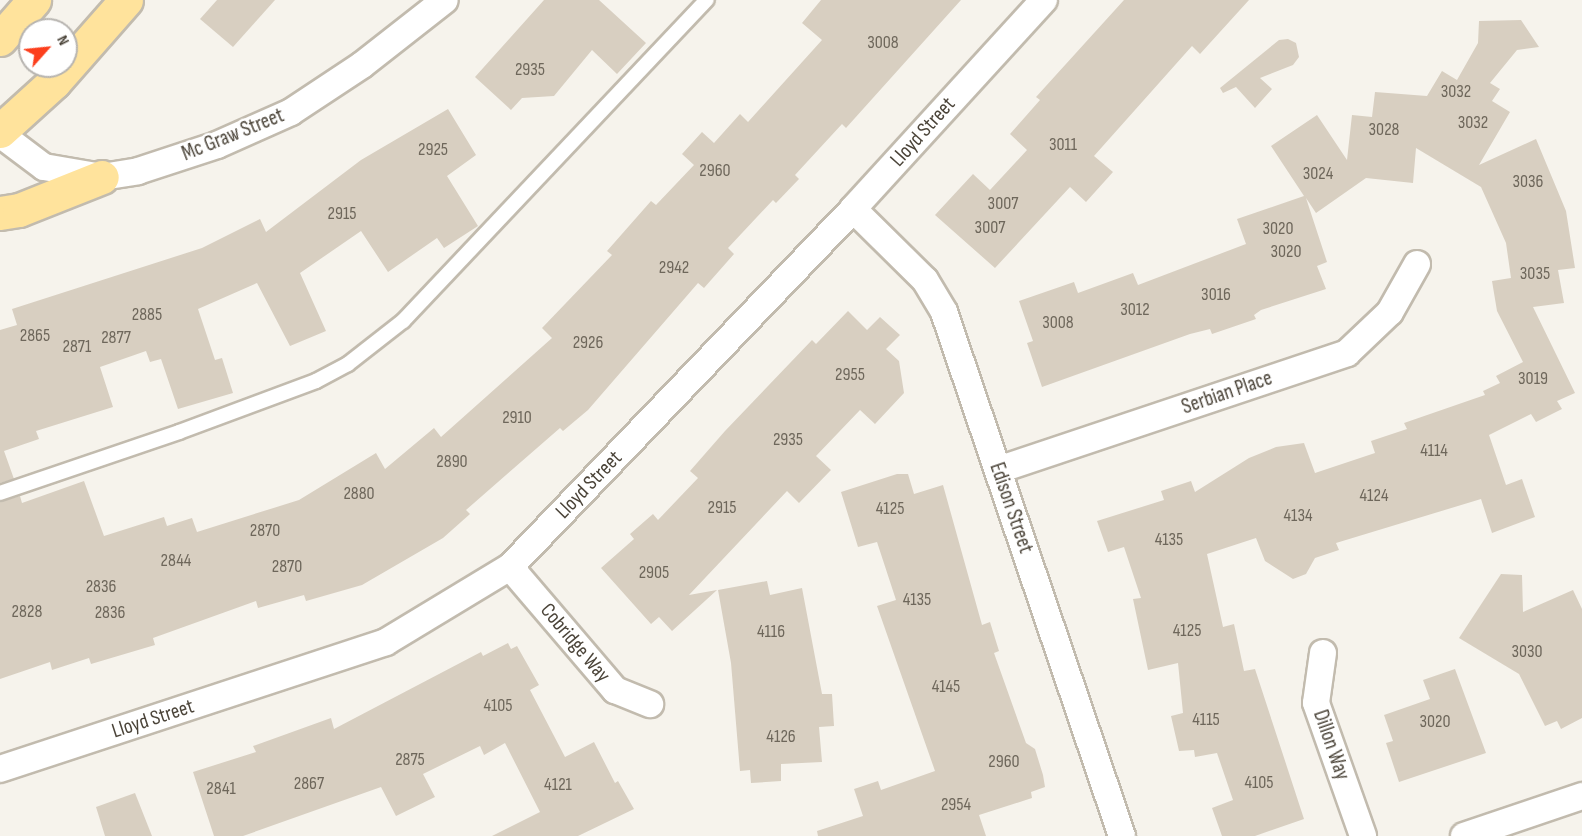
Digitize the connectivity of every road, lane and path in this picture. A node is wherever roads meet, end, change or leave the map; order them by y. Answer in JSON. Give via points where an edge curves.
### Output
{"nodes":[{"id":1,"x":34,"y":0,"type":"edge"},
{"id":2,"x":126,"y":0,"type":"edge"},
{"id":3,"x":445,"y":0,"type":"edge"},
{"id":4,"x":707,"y":0,"type":"edge"},
{"id":5,"x":1044,"y":0,"type":"edge"},
{"id":6,"x":0,"y":39,"type":"edge"},
{"id":7,"x":0,"y":132,"type":"edge"},
{"id":8,"x":102,"y":177,"type":"junction"},
{"id":9,"x":853,"y":209,"type":"junction"},
{"id":10,"x":0,"y":213,"type":"edge"},
{"id":11,"x":1417,"y":264,"type":"dead end"},
{"id":12,"x":998,"y":470,"type":"junction"},
{"id":13,"x":0,"y":493,"type":"edge"},
{"id":14,"x":510,"y":567,"type":"junction"},
{"id":15,"x":1323,"y":652,"type":"dead end"},
{"id":16,"x":650,"y":704,"type":"dead end"},
{"id":17,"x":0,"y":769,"type":"edge"},
{"id":18,"x":1582,"y":796,"type":"edge"},
{"id":19,"x":1122,"y":836,"type":"edge"},
{"id":20,"x":1363,"y":836,"type":"edge"},
{"id":21,"x":1464,"y":836,"type":"edge"}],
"edges":[{"from":1,"to":6,"type":"main road"},
{"from":2,"to":7,"type":"main road","via":[[54,82]]},
{"from":3,"to":8,"type":"street","name":"Mc Graw Street","via":[[362,65],[291,112],[217,145],[138,171]]},
{"from":4,"to":13,"type":"lane","via":[[423,301],[357,358],[316,381]]},
{"from":5,"to":9,"type":"street","name":"Lloyd Street"},
{"from":7,"to":8,"type":"street","name":"Mc Graw Street","via":[[44,167]]},
{"from":8,"to":10,"type":"main road","via":[[19,210]]},
{"from":9,"to":12,"type":"street","name":"Edison Street","via":[[925,280],[944,312]]},
{"from":9,"to":14,"type":"street","name":"Lloyd Street"},
{"from":11,"to":12,"type":"street","name":"Serbian Place","via":[[1390,312],[1347,353]]},
{"from":12,"to":19,"type":"street","name":"Edison Street"},
{"from":14,"to":16,"type":"street","name":"Cobridge Way","via":[[615,690]]},
{"from":14,"to":17,"type":"street","name":"Lloyd Street","via":[[386,642]]},
{"from":15,"to":20,"type":"street","name":"Dillon Way","via":[[1316,703]]},
{"from":18,"to":21,"type":"street"}]}
